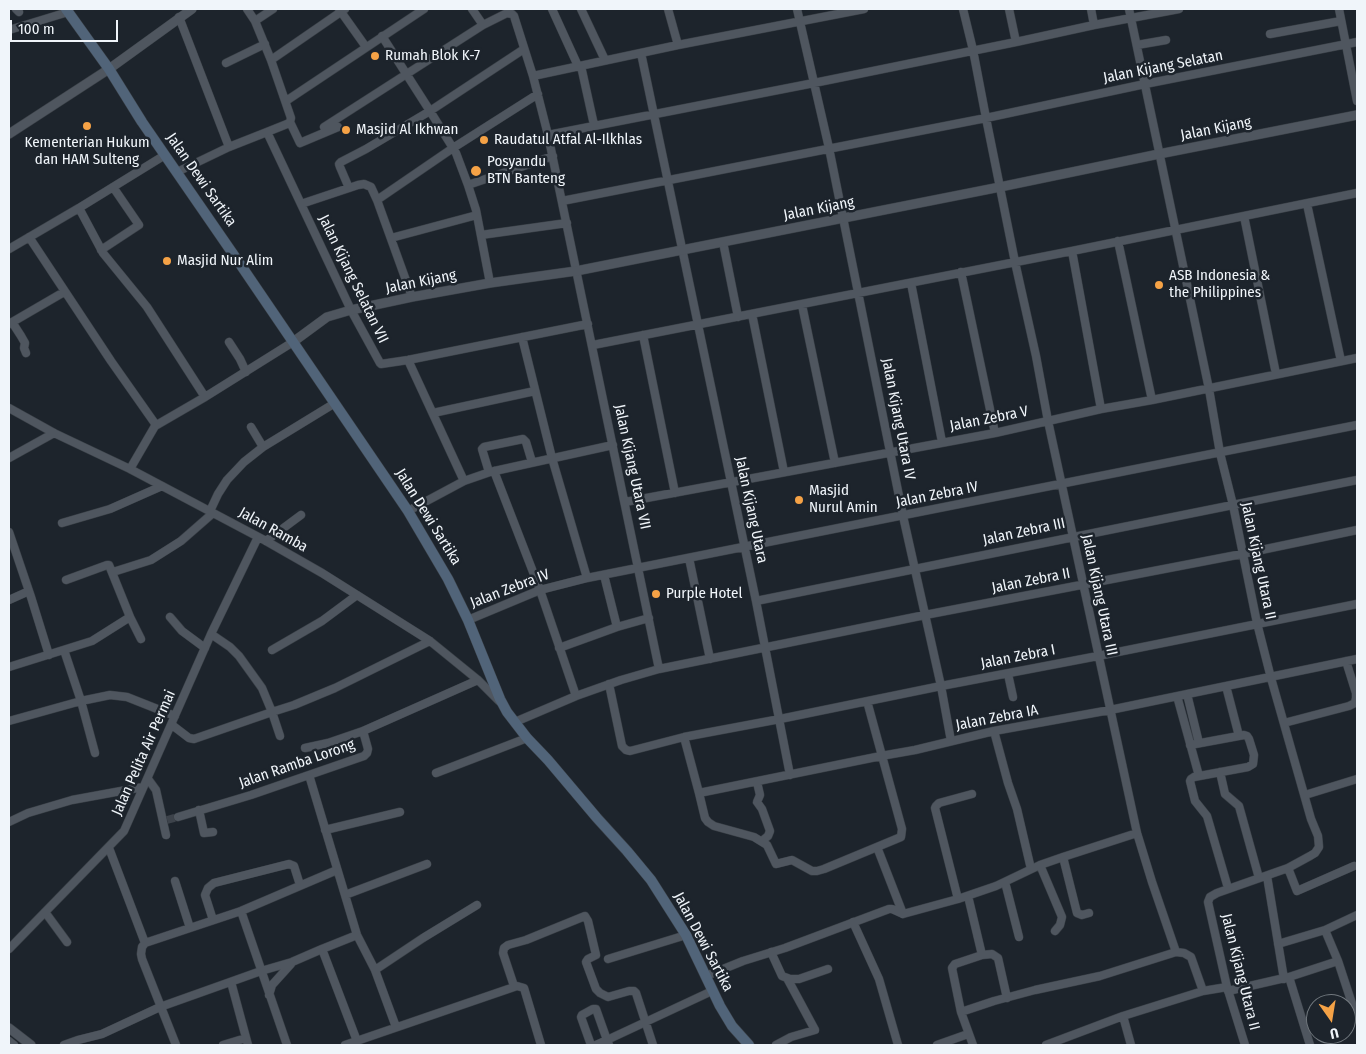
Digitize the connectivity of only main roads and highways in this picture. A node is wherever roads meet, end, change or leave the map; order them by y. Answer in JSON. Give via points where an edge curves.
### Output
{"nodes":[{"id":1,"x":67,"y":10,"type":"edge"},
{"id":2,"x":749,"y":1045,"type":"edge"}],
"edges":[{"from":1,"to":2,"type":"main road","name":"Jalan Dewi Sartika","via":[[408,511],[444,572],[514,722],[651,880],[686,935],[732,1026]]}]}
